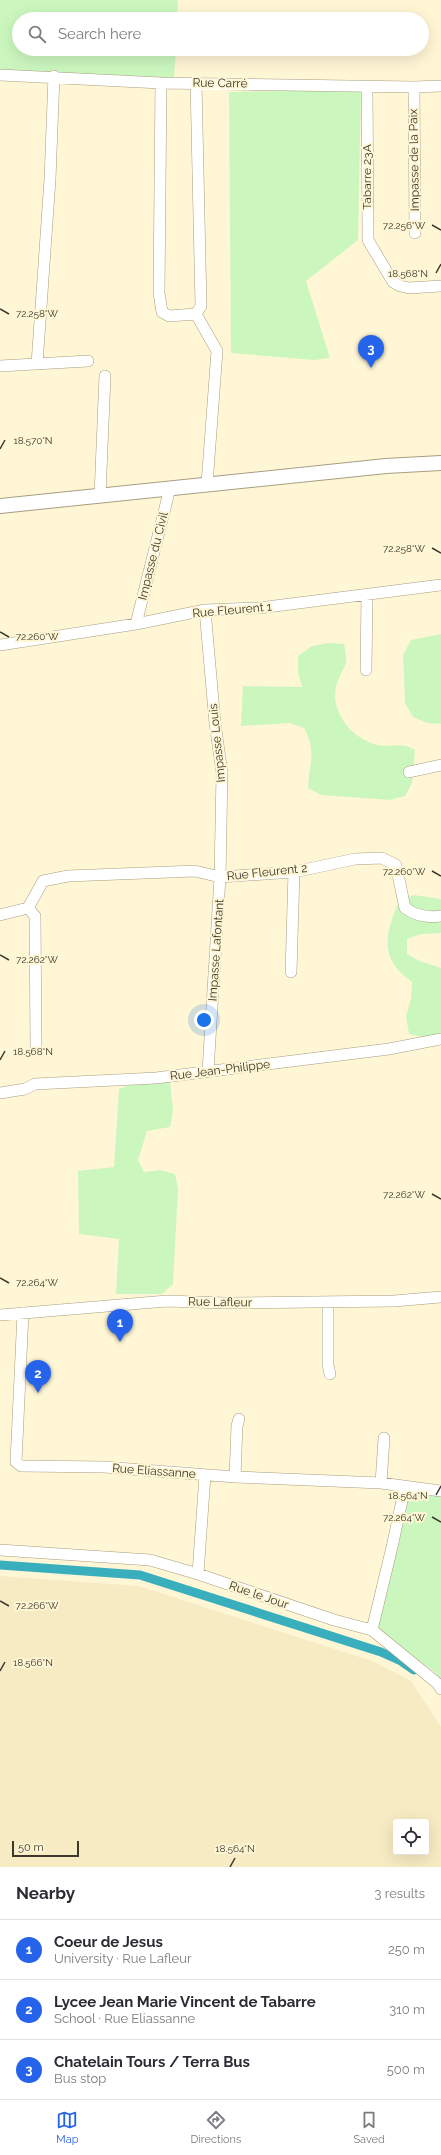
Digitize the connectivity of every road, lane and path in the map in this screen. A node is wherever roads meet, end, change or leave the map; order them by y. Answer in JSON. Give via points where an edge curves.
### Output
{"nodes":[{"id":1,"x":0,"y":75,"type":"edge"},
{"id":2,"x":54,"y":76,"type":"junction"},
{"id":3,"x":196,"y":82,"type":"junction"},
{"id":4,"x":161,"y":83,"type":"junction"},
{"id":5,"x":441,"y":86,"type":"edge"},
{"id":6,"x":367,"y":87,"type":"junction"},
{"id":7,"x":414,"y":87,"type":"junction"},
{"id":8,"x":415,"y":233,"type":"dead end"},
{"id":9,"x":441,"y":286,"type":"edge"},
{"id":10,"x":196,"y":314,"type":"junction"},
{"id":11,"x":88,"y":361,"type":"dead end"},
{"id":12,"x":37,"y":364,"type":"junction"},
{"id":13,"x":0,"y":366,"type":"edge"},
{"id":14,"x":105,"y":376,"type":"dead end"},
{"id":15,"x":441,"y":463,"type":"edge"},
{"id":16,"x":207,"y":484,"type":"junction"},
{"id":17,"x":170,"y":488,"type":"junction"},
{"id":18,"x":100,"y":495,"type":"junction"},
{"id":19,"x":0,"y":506,"type":"edge"},
{"id":20,"x":441,"y":585,"type":"edge"},
{"id":21,"x":366,"y":594,"type":"junction"},
{"id":22,"x":205,"y":610,"type":"junction"},
{"id":23,"x":136,"y":624,"type":"junction"},
{"id":24,"x":0,"y":645,"type":"edge"},
{"id":25,"x":366,"y":670,"type":"dead end"},
{"id":26,"x":441,"y":765,"type":"edge"},
{"id":27,"x":408,"y":772,"type":"dead end"},
{"id":28,"x":294,"y":872,"type":"junction"},
{"id":29,"x":220,"y":877,"type":"junction"},
{"id":30,"x":28,"y":908,"type":"junction"},
{"id":31,"x":0,"y":915,"type":"edge"},
{"id":32,"x":441,"y":916,"type":"edge"},
{"id":33,"x":291,"y":972,"type":"dead end"},
{"id":34,"x":441,"y":1039,"type":"edge"},
{"id":35,"x":36,"y":1046,"type":"dead end"},
{"id":36,"x":208,"y":1071,"type":"junction"},
{"id":37,"x":0,"y":1093,"type":"edge"},
{"id":38,"x":441,"y":1297,"type":"edge"},
{"id":39,"x":328,"y":1302,"type":"junction"},
{"id":40,"x":23,"y":1313,"type":"junction"},
{"id":41,"x":0,"y":1315,"type":"edge"},
{"id":42,"x":330,"y":1374,"type":"dead end"},
{"id":43,"x":240,"y":1419,"type":"dead end"},
{"id":44,"x":384,"y":1438,"type":"dead end"},
{"id":45,"x":205,"y":1475,"type":"junction"},
{"id":46,"x":235,"y":1477,"type":"junction"},
{"id":47,"x":381,"y":1483,"type":"junction"},
{"id":48,"x":405,"y":1487,"type":"junction"},
{"id":49,"x":441,"y":1491,"type":"edge"},
{"id":50,"x":0,"y":1550,"type":"edge"},
{"id":51,"x":198,"y":1574,"type":"junction"},
{"id":52,"x":372,"y":1630,"type":"junction"},
{"id":53,"x":441,"y":1689,"type":"edge"}],
"edges":[{"from":1,"to":2,"type":"street","name":"Rue Carré"},
{"from":2,"to":4,"type":"street","name":"Rue Carré"},
{"from":2,"to":12,"type":"street","via":[[50,178]]},
{"from":3,"to":4,"type":"street","name":"Rue Carré"},
{"from":3,"to":6,"type":"street","name":"Rue Carré"},
{"from":3,"to":10,"type":"street","via":[[201,306]]},
{"from":4,"to":10,"type":"street","via":[[159,293],[162,312],[169,316]]},
{"from":5,"to":7,"type":"street","name":"Rue Carré"},
{"from":6,"to":7,"type":"street","name":"Rue Carré"},
{"from":6,"to":9,"type":"street","name":"Tabarre 23A","via":[[368,240],[393,282],[409,288]]},
{"from":7,"to":8,"type":"street","name":"Impasse de la Paix"},
{"from":10,"to":16,"type":"street","via":[[217,351]]},
{"from":11,"to":12,"type":"street"},
{"from":12,"to":13,"type":"street"},
{"from":14,"to":18,"type":"street"},
{"from":15,"to":16,"type":"main road","via":[[378,466]]},
{"from":16,"to":17,"type":"main road"},
{"from":17,"to":18,"type":"main road"},
{"from":17,"to":23,"type":"street","name":"Impasse du Civil"},
{"from":18,"to":19,"type":"main road"},
{"from":20,"to":21,"type":"street","name":"Rue Fleurent 1"},
{"from":21,"to":22,"type":"street","name":"Rue Fleurent 1","via":[[259,608]]},
{"from":21,"to":25,"type":"street"},
{"from":22,"to":23,"type":"street","name":"Rue Fleurent 1"},
{"from":22,"to":29,"type":"street","name":"Impasse Louis","via":[[222,773]]},
{"from":23,"to":24,"type":"street","name":"Rue Fleurent 1"},
{"from":26,"to":27,"type":"street"},
{"from":28,"to":29,"type":"street","name":"Rue Fleurent 2"},
{"from":28,"to":32,"type":"street","name":"Rue Fleurent 2","via":[[355,859],[382,858],[396,866],[405,908],[415,915]]},
{"from":28,"to":33,"type":"street"},
{"from":29,"to":30,"type":"street","name":"Rue Fleurent 2","via":[[195,871],[68,876],[43,881]]},
{"from":29,"to":36,"type":"street","name":"Impasse Lafontant"},
{"from":30,"to":31,"type":"street"},
{"from":30,"to":35,"type":"street","via":[[35,916]]},
{"from":34,"to":36,"type":"street","name":"Rue Jean-Philippe","via":[[389,1049]]},
{"from":36,"to":37,"type":"street","name":"Rue Jean-Philippe","via":[[156,1078],[35,1084],[25,1089]]},
{"from":38,"to":39,"type":"street","name":"Rue Lafleur"},
{"from":39,"to":40,"type":"street","name":"Rue Lafleur","via":[[167,1301]]},
{"from":39,"to":42,"type":"street"},
{"from":40,"to":41,"type":"street","name":"Rue Lafleur"},
{"from":40,"to":45,"type":"street","name":"Rue Eliassanne","via":[[16,1462],[18,1465],[104,1467]]},
{"from":43,"to":46,"type":"street","via":[[237,1426]]},
{"from":44,"to":47,"type":"street"},
{"from":45,"to":46,"type":"street","name":"Rue Eliassanne"},
{"from":45,"to":51,"type":"street"},
{"from":46,"to":47,"type":"street","name":"Rue Eliassanne"},
{"from":47,"to":48,"type":"street","name":"Rue Eliassanne"},
{"from":48,"to":49,"type":"street","name":"Rue Eliassanne"},
{"from":48,"to":52,"type":"street"},
{"from":50,"to":51,"type":"street","name":"Rue le Jour","via":[[137,1558]]},
{"from":51,"to":52,"type":"street","name":"Rue le Jour","via":[[334,1620]]},
{"from":52,"to":53,"type":"street"}]}
